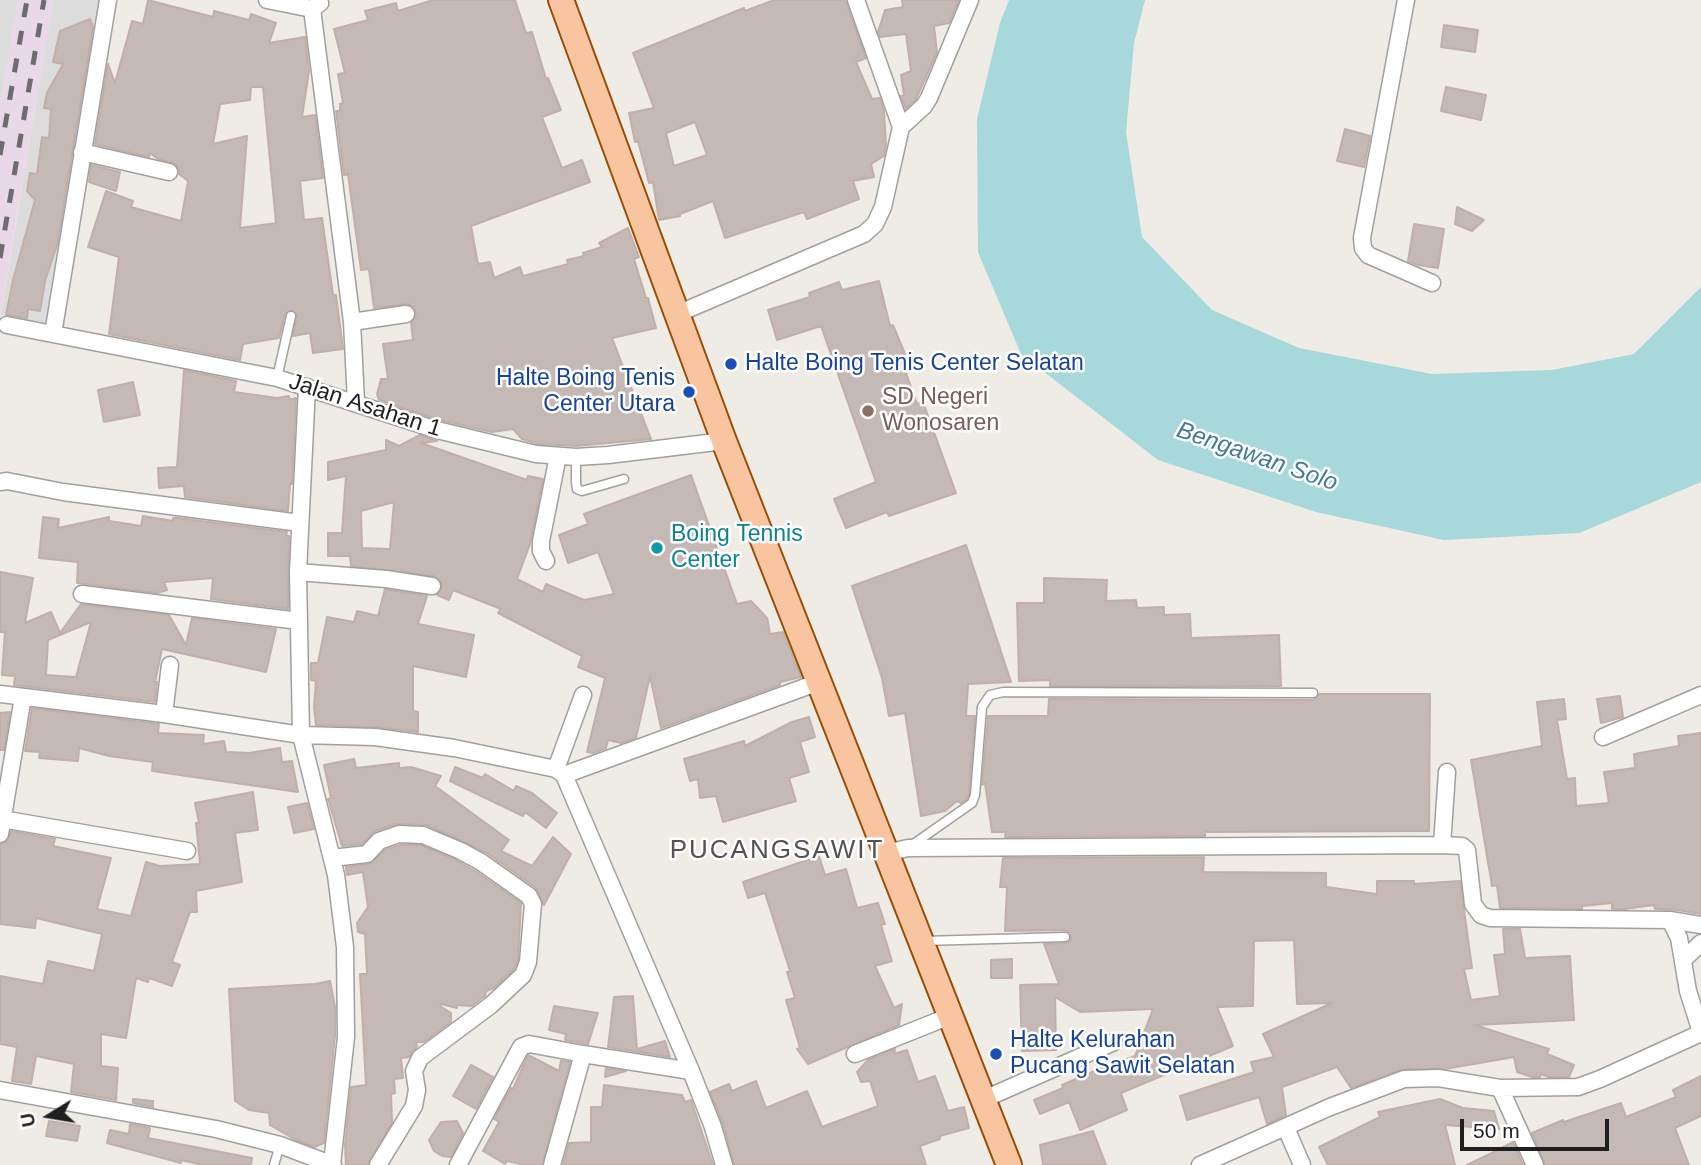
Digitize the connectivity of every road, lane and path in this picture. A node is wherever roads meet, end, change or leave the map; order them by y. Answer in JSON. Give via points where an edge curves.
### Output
{"nodes":[{"id":1,"x":108,"y":0,"type":"edge"},
{"id":2,"x":267,"y":0,"type":"edge"},
{"id":3,"x":561,"y":0,"type":"edge"},
{"id":4,"x":856,"y":0,"type":"edge"},
{"id":5,"x":970,"y":0,"type":"edge"},
{"id":6,"x":1406,"y":0,"type":"edge"},
{"id":7,"x":320,"y":3,"type":"edge"},
{"id":8,"x":901,"y":127,"type":"junction"},
{"id":9,"x":82,"y":152,"type":"junction"},
{"id":10,"x":169,"y":172,"type":"dead end"},
{"id":11,"x":1432,"y":283,"type":"dead end"},
{"id":12,"x":406,"y":314,"type":"dead end"},
{"id":13,"x":677,"y":314,"type":"junction"},
{"id":14,"x":291,"y":316,"type":"dead end"},
{"id":15,"x":352,"y":322,"type":"junction"},
{"id":16,"x":7,"y":325,"type":"dead end"},
{"id":17,"x":53,"y":334,"type":"junction"},
{"id":18,"x":277,"y":378,"type":"junction"},
{"id":19,"x":307,"y":387,"type":"junction"},
{"id":20,"x":356,"y":402,"type":"junction"},
{"id":21,"x":724,"y":441,"type":"junction"},
{"id":22,"x":558,"y":456,"type":"junction"},
{"id":23,"x":576,"y":457,"type":"junction"},
{"id":24,"x":624,"y":479,"type":"dead end"},
{"id":25,"x":0,"y":482,"type":"edge"},
{"id":26,"x":300,"y":523,"type":"junction"},
{"id":27,"x":546,"y":561,"type":"dead end"},
{"id":28,"x":298,"y":572,"type":"junction"},
{"id":29,"x":432,"y":586,"type":"dead end"},
{"id":30,"x":82,"y":594,"type":"dead end"},
{"id":31,"x":299,"y":621,"type":"junction"},
{"id":32,"x":170,"y":665,"type":"dead end"},
{"id":33,"x":819,"y":682,"type":"junction"},
{"id":34,"x":1313,"y":693,"type":"dead end"},
{"id":35,"x":0,"y":694,"type":"edge"},
{"id":36,"x":583,"y":695,"type":"dead end"},
{"id":37,"x":1701,"y":695,"type":"edge"},
{"id":38,"x":23,"y":697,"type":"junction"},
{"id":39,"x":164,"y":714,"type":"junction"},
{"id":40,"x":301,"y":735,"type":"junction"},
{"id":41,"x":1603,"y":737,"type":"dead end"},
{"id":42,"x":560,"y":772,"type":"junction"},
{"id":43,"x":1447,"y":772,"type":"dead end"},
{"id":44,"x":1,"y":826,"type":"edge"},
{"id":45,"x":1442,"y":845,"type":"junction"},
{"id":46,"x":897,"y":850,"type":"junction"},
{"id":47,"x":187,"y":851,"type":"dead end"},
{"id":48,"x":332,"y":858,"type":"junction"},
{"id":49,"x":1670,"y":920,"type":"junction"},
{"id":50,"x":1701,"y":925,"type":"edge"},
{"id":51,"x":1065,"y":937,"type":"dead end"},
{"id":52,"x":919,"y":941,"type":"junction"},
{"id":53,"x":1701,"y":943,"type":"edge"},
{"id":54,"x":1684,"y":959,"type":"junction"},
{"id":55,"x":950,"y":1016,"type":"junction"},
{"id":56,"x":1701,"y":1033,"type":"edge"},
{"id":57,"x":1114,"y":1042,"type":"dead end"},
{"id":58,"x":583,"y":1054,"type":"junction"},
{"id":59,"x":855,"y":1054,"type":"dead end"},
{"id":60,"x":691,"y":1071,"type":"junction"},
{"id":61,"x":1500,"y":1088,"type":"junction"},
{"id":62,"x":0,"y":1090,"type":"edge"},
{"id":63,"x":982,"y":1100,"type":"junction"},
{"id":64,"x":1286,"y":1128,"type":"junction"},
{"id":65,"x":280,"y":1145,"type":"junction"},
{"id":66,"x":274,"y":1165,"type":"edge"},
{"id":67,"x":332,"y":1165,"type":"edge"},
{"id":68,"x":379,"y":1165,"type":"edge"},
{"id":69,"x":458,"y":1165,"type":"edge"},
{"id":70,"x":552,"y":1165,"type":"edge"},
{"id":71,"x":724,"y":1165,"type":"edge"},
{"id":72,"x":1009,"y":1165,"type":"edge"},
{"id":73,"x":1200,"y":1165,"type":"edge"},
{"id":74,"x":1302,"y":1165,"type":"edge"},
{"id":75,"x":1535,"y":1165,"type":"edge"}],
"edges":[{"from":1,"to":9,"type":"street"},
{"from":2,"to":7,"type":"street"},
{"from":3,"to":13,"type":"main road"},
{"from":4,"to":8,"type":"street"},
{"from":5,"to":8,"type":"street","via":[[929,98]]},
{"from":6,"to":11,"type":"street","via":[[1362,238],[1368,255]]},
{"from":7,"to":15,"type":"street"},
{"from":8,"to":13,"type":"street","via":[[883,207],[864,234]]},
{"from":9,"to":10,"type":"street"},
{"from":9,"to":17,"type":"street"},
{"from":12,"to":15,"type":"street"},
{"from":13,"to":21,"type":"main road"},
{"from":14,"to":18,"type":"lane"},
{"from":15,"to":20,"type":"street"},
{"from":16,"to":17,"type":"street","name":"Jalan Asahan 1"},
{"from":17,"to":18,"type":"street","name":"Jalan Asahan 1"},
{"from":18,"to":19,"type":"street","name":"Jalan Asahan 1"},
{"from":19,"to":20,"type":"street","name":"Jalan Asahan 1"},
{"from":19,"to":26,"type":"street"},
{"from":20,"to":22,"type":"street","name":"Jalan Asahan 1","via":[[438,429]]},
{"from":21,"to":23,"type":"street","name":"Jalan Asahan 1"},
{"from":21,"to":33,"type":"main road"},
{"from":22,"to":23,"type":"street","name":"Jalan Asahan 1"},
{"from":22,"to":27,"type":"street","via":[[541,541]]},
{"from":23,"to":24,"type":"lane","via":[[576,483],[582,491]]},
{"from":25,"to":26,"type":"street"},
{"from":26,"to":28,"type":"street"},
{"from":28,"to":29,"type":"street"},
{"from":28,"to":31,"type":"street"},
{"from":30,"to":31,"type":"street"},
{"from":31,"to":40,"type":"street"},
{"from":32,"to":39,"type":"street"},
{"from":33,"to":42,"type":"street"},
{"from":33,"to":46,"type":"main road"},
{"from":34,"to":46,"type":"lane","via":[[990,695],[982,707],[972,803]]},
{"from":35,"to":38,"type":"street"},
{"from":36,"to":42,"type":"street"},
{"from":37,"to":41,"type":"street"},
{"from":38,"to":39,"type":"street"},
{"from":38,"to":44,"type":"street"},
{"from":39,"to":40,"type":"street"},
{"from":40,"to":42,"type":"street","via":[[375,737],[454,748]]},
{"from":40,"to":48,"type":"street"},
{"from":42,"to":60,"type":"street"},
{"from":43,"to":45,"type":"street"},
{"from":44,"to":47,"type":"street"},
{"from":45,"to":46,"type":"street"},
{"from":45,"to":49,"type":"street","via":[[1466,850],[1473,904],[1490,918]]},
{"from":46,"to":52,"type":"main road"},
{"from":48,"to":67,"type":"street","via":[[345,947],[346,1037]]},
{"from":48,"to":68,"type":"street","via":[[367,854],[379,841],[399,834],[422,835],[481,862],[529,896],[533,904],[523,975],[420,1058],[414,1071],[414,1106]]},
{"from":49,"to":50,"type":"street"},
{"from":49,"to":54,"type":"street"},
{"from":51,"to":52,"type":"lane"},
{"from":52,"to":55,"type":"main road"},
{"from":53,"to":54,"type":"street"},
{"from":54,"to":56,"type":"street"},
{"from":55,"to":59,"type":"street"},
{"from":55,"to":63,"type":"main road"},
{"from":56,"to":61,"type":"street","via":[[1578,1087]]},
{"from":57,"to":63,"type":"street"},
{"from":58,"to":60,"type":"street"},
{"from":58,"to":69,"type":"street","via":[[524,1044]]},
{"from":58,"to":70,"type":"street"},
{"from":60,"to":71,"type":"street"},
{"from":61,"to":64,"type":"street","via":[[1438,1078],[1404,1079]]},
{"from":61,"to":75,"type":"street"},
{"from":62,"to":65,"type":"street"},
{"from":63,"to":72,"type":"main road"},
{"from":64,"to":73,"type":"street"},
{"from":64,"to":74,"type":"street"},
{"from":65,"to":66,"type":"lane"},
{"from":65,"to":67,"type":"street"}]}
